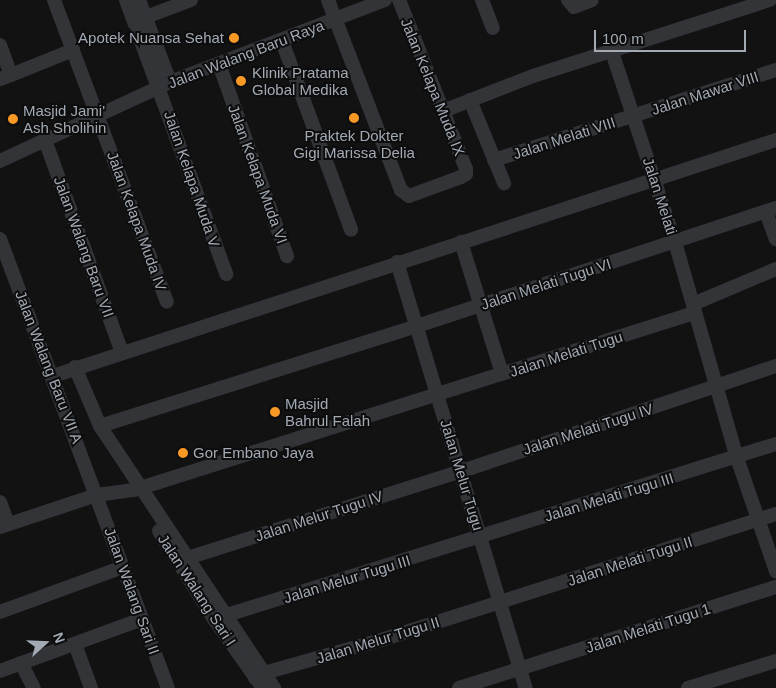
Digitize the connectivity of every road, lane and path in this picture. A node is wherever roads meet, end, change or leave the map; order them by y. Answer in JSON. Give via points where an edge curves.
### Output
{"nodes":[{"id":1,"x":54,"y":0,"type":"edge"},
{"id":2,"x":126,"y":0,"type":"edge"},
{"id":3,"x":140,"y":0,"type":"edge"},
{"id":4,"x":191,"y":0,"type":"edge"},
{"id":5,"x":328,"y":0,"type":"edge"},
{"id":6,"x":385,"y":0,"type":"edge"},
{"id":7,"x":399,"y":0,"type":"edge"},
{"id":8,"x":482,"y":0,"type":"edge"},
{"id":9,"x":568,"y":0,"type":"edge"},
{"id":10,"x":592,"y":0,"type":"edge"},
{"id":11,"x":770,"y":0,"type":"edge"},
{"id":12,"x":146,"y":17,"type":"junction"},
{"id":13,"x":335,"y":20,"type":"junction"},
{"id":14,"x":493,"y":28,"type":"dead end"},
{"id":15,"x":282,"y":41,"type":"junction"},
{"id":16,"x":0,"y":45,"type":"edge"},
{"id":17,"x":73,"y":50,"type":"junction"},
{"id":18,"x":612,"y":52,"type":"junction"},
{"id":19,"x":219,"y":64,"type":"junction"},
{"id":20,"x":776,"y":70,"type":"edge"},
{"id":21,"x":6,"y":77,"type":"edge"},
{"id":22,"x":165,"y":85,"type":"junction"},
{"id":23,"x":470,"y":100,"type":"junction"},
{"id":24,"x":443,"y":111,"type":"junction"},
{"id":25,"x":98,"y":116,"type":"junction"},
{"id":26,"x":634,"y":117,"type":"junction"},
{"id":27,"x":45,"y":140,"type":"junction"},
{"id":28,"x":776,"y":140,"type":"edge"},
{"id":29,"x":494,"y":160,"type":"junction"},
{"id":30,"x":0,"y":161,"type":"edge"},
{"id":31,"x":655,"y":179,"type":"junction"},
{"id":32,"x":504,"y":183,"type":"dead end"},
{"id":33,"x":771,"y":210,"type":"edge"},
{"id":34,"x":351,"y":230,"type":"dead end"},
{"id":35,"x":0,"y":239,"type":"edge"},
{"id":36,"x":776,"y":239,"type":"edge"},
{"id":37,"x":461,"y":242,"type":"junction"},
{"id":38,"x":676,"y":242,"type":"junction"},
{"id":39,"x":287,"y":256,"type":"dead end"},
{"id":40,"x":397,"y":262,"type":"junction"},
{"id":41,"x":776,"y":269,"type":"edge"},
{"id":42,"x":226,"y":274,"type":"dead end"},
{"id":43,"x":167,"y":302,"type":"dead end"},
{"id":44,"x":481,"y":306,"type":"junction"},
{"id":45,"x":694,"y":308,"type":"junction"},
{"id":46,"x":417,"y":326,"type":"junction"},
{"id":47,"x":122,"y":353,"type":"junction"},
{"id":48,"x":776,"y":366,"type":"edge"},
{"id":49,"x":75,"y":368,"type":"junction"},
{"id":50,"x":502,"y":374,"type":"junction"},
{"id":51,"x":53,"y":376,"type":"junction"},
{"id":52,"x":716,"y":386,"type":"junction"},
{"id":53,"x":437,"y":395,"type":"junction"},
{"id":54,"x":100,"y":426,"type":"junction"},
{"id":55,"x":776,"y":444,"type":"edge"},
{"id":56,"x":737,"y":458,"type":"junction"},
{"id":57,"x":460,"y":471,"type":"junction"},
{"id":58,"x":138,"y":489,"type":"junction"},
{"id":59,"x":97,"y":495,"type":"junction"},
{"id":60,"x":0,"y":502,"type":"edge"},
{"id":61,"x":776,"y":514,"type":"edge"},
{"id":62,"x":758,"y":520,"type":"junction"},
{"id":63,"x":4,"y":525,"type":"edge"},
{"id":64,"x":481,"y":538,"type":"junction"},
{"id":65,"x":182,"y":560,"type":"junction"},
{"id":66,"x":123,"y":567,"type":"junction"},
{"id":67,"x":776,"y":571,"type":"edge"},
{"id":68,"x":776,"y":587,"type":"edge"},
{"id":69,"x":502,"y":602,"type":"junction"},
{"id":70,"x":0,"y":612,"type":"edge"},
{"id":71,"x":219,"y":618,"type":"junction"},
{"id":72,"x":142,"y":619,"type":"junction"},
{"id":73,"x":74,"y":644,"type":"junction"},
{"id":74,"x":776,"y":661,"type":"edge"},
{"id":75,"x":21,"y":663,"type":"junction"},
{"id":76,"x":520,"y":669,"type":"junction"},
{"id":77,"x":0,"y":671,"type":"edge"},
{"id":78,"x":260,"y":678,"type":"edge"},
{"id":79,"x":34,"y":688,"type":"edge"},
{"id":80,"x":92,"y":688,"type":"edge"},
{"id":81,"x":168,"y":688,"type":"edge"},
{"id":82,"x":274,"y":688,"type":"edge"},
{"id":83,"x":460,"y":688,"type":"edge"},
{"id":84,"x":526,"y":688,"type":"edge"},
{"id":85,"x":688,"y":688,"type":"edge"}],
"edges":[{"from":1,"to":17,"type":"street","name":"Jalan Kelapa Muda IV"},
{"from":2,"to":22,"type":"street","name":"Jalan Kelapa Muda V"},
{"from":3,"to":12,"type":"street"},
{"from":4,"to":12,"type":"street"},
{"from":5,"to":13,"type":"street"},
{"from":6,"to":13,"type":"street","name":"Jalan Walang Baru Raya"},
{"from":7,"to":24,"type":"street","name":"Jalan Kelapa Muda IX"},
{"from":8,"to":14,"type":"street"},
{"from":9,"to":10,"type":"street","via":[[574,7]]},
{"from":11,"to":18,"type":"street"},
{"from":12,"to":22,"type":"street"},
{"from":13,"to":15,"type":"street","name":"Jalan Walang Baru Raya"},
{"from":13,"to":24,"type":"street","name":"Jalan Kelapa Muda IX","via":[[404,195],[466,174]]},
{"from":15,"to":19,"type":"street","name":"Jalan Walang Baru Raya"},
{"from":15,"to":34,"type":"street"},
{"from":16,"to":21,"type":"street"},
{"from":17,"to":21,"type":"street"},
{"from":17,"to":25,"type":"street","name":"Jalan Kelapa Muda IV"},
{"from":18,"to":23,"type":"street"},
{"from":18,"to":26,"type":"street","name":"Jalan Melati"},
{"from":19,"to":22,"type":"street","name":"Jalan Walang Baru Raya"},
{"from":19,"to":39,"type":"street","name":"Jalan Kelapa Muda VI"},
{"from":20,"to":26,"type":"street","name":"Jalan Mawar VIII"},
{"from":22,"to":25,"type":"street","name":"Jalan Walang Baru Raya"},
{"from":22,"to":42,"type":"street","name":"Jalan Kelapa Muda V"},
{"from":23,"to":24,"type":"street"},
{"from":23,"to":29,"type":"street"},
{"from":25,"to":27,"type":"street","name":"Jalan Walang Baru Raya"},
{"from":25,"to":43,"type":"street","name":"Jalan Kelapa Muda IV"},
{"from":26,"to":29,"type":"street","name":"Jalan Melati VIII"},
{"from":26,"to":31,"type":"street","name":"Jalan Melati"},
{"from":27,"to":30,"type":"street","name":"Jalan Walang Baru Raya"},
{"from":27,"to":47,"type":"street","name":"Jalan Walang Baru VII"},
{"from":28,"to":31,"type":"street"},
{"from":29,"to":32,"type":"street"},
{"from":31,"to":37,"type":"street"},
{"from":31,"to":38,"type":"street","name":"Jalan Melati"},
{"from":33,"to":36,"type":"street"},
{"from":33,"to":38,"type":"street","name":"Jalan Melati Tugu VI"},
{"from":35,"to":51,"type":"street","name":"Jalan Walang Baru VII A"},
{"from":37,"to":40,"type":"street"},
{"from":37,"to":44,"type":"street"},
{"from":38,"to":44,"type":"street","name":"Jalan Melati Tugu VI"},
{"from":38,"to":45,"type":"street","name":"Jalan Melati"},
{"from":40,"to":46,"type":"street","name":"Jalan Melur Tugu"},
{"from":40,"to":47,"type":"street"},
{"from":41,"to":45,"type":"street","name":"Jalan Melati Tugu"},
{"from":44,"to":46,"type":"street","name":"Jalan Melati Tugu VI"},
{"from":44,"to":50,"type":"street"},
{"from":45,"to":50,"type":"street","name":"Jalan Melati Tugu"},
{"from":45,"to":52,"type":"street","name":"Jalan Melati"},
{"from":46,"to":53,"type":"street","name":"Jalan Melur Tugu"},
{"from":46,"to":54,"type":"street","name":"Jalan Melati Tugu VI"},
{"from":47,"to":49,"type":"street"},
{"from":48,"to":52,"type":"street","name":"Jalan Melati Tugu IV"},
{"from":49,"to":51,"type":"street"},
{"from":49,"to":54,"type":"street","name":"Jalan Walang Sari I"},
{"from":50,"to":53,"type":"street","name":"Jalan Melati Tugu"},
{"from":51,"to":59,"type":"street","name":"Jalan Walang Baru VII A"},
{"from":52,"to":56,"type":"street","name":"Jalan Melati"},
{"from":52,"to":57,"type":"street","name":"Jalan Melati Tugu IV"},
{"from":53,"to":57,"type":"street","name":"Jalan Melur Tugu"},
{"from":53,"to":58,"type":"street"},
{"from":54,"to":58,"type":"street","name":"Jalan Walang Sari I"},
{"from":55,"to":56,"type":"street","name":"Jalan Melati Tugu III"},
{"from":56,"to":62,"type":"street","name":"Jalan Melati"},
{"from":56,"to":64,"type":"street","name":"Jalan Melati Tugu III"},
{"from":57,"to":64,"type":"street","name":"Jalan Melur Tugu"},
{"from":57,"to":65,"type":"street","name":"Jalan Melur Tugu IV"},
{"from":58,"to":59,"type":"street"},
{"from":58,"to":65,"type":"street","name":"Jalan Walang Sari I"},
{"from":59,"to":63,"type":"street"},
{"from":59,"to":66,"type":"street","name":"Jalan Walang Sari II"},
{"from":60,"to":63,"type":"street"},
{"from":61,"to":62,"type":"street","name":"Jalan Melati Tugu II"},
{"from":62,"to":67,"type":"street","name":"Jalan Melati"},
{"from":62,"to":69,"type":"street","name":"Jalan Melati Tugu II"},
{"from":64,"to":69,"type":"street","name":"Jalan Melur Tugu"},
{"from":64,"to":71,"type":"street","name":"Jalan Melur Tugu III"},
{"from":65,"to":71,"type":"street","name":"Jalan Walang Sari I"},
{"from":66,"to":70,"type":"street"},
{"from":66,"to":72,"type":"street","name":"Jalan Walang Sari II"},
{"from":68,"to":76,"type":"street","name":"Jalan Melati Tugu 1"},
{"from":69,"to":76,"type":"street","name":"Jalan Melur Tugu"},
{"from":69,"to":78,"type":"street","name":"Jalan Melur Tugu II"},
{"from":71,"to":78,"type":"street","name":"Jalan Walang Sari I"},
{"from":72,"to":73,"type":"street"},
{"from":72,"to":81,"type":"street","name":"Jalan Walang Sari II"},
{"from":73,"to":75,"type":"street"},
{"from":73,"to":80,"type":"street"},
{"from":74,"to":85,"type":"street"},
{"from":75,"to":77,"type":"street"},
{"from":75,"to":79,"type":"street"},
{"from":76,"to":83,"type":"street","name":"Jalan Melati Tugu 1"},
{"from":76,"to":84,"type":"street","name":"Jalan Melur Tugu"},
{"from":78,"to":82,"type":"street","name":"Jalan Walang Sari I"}]}
